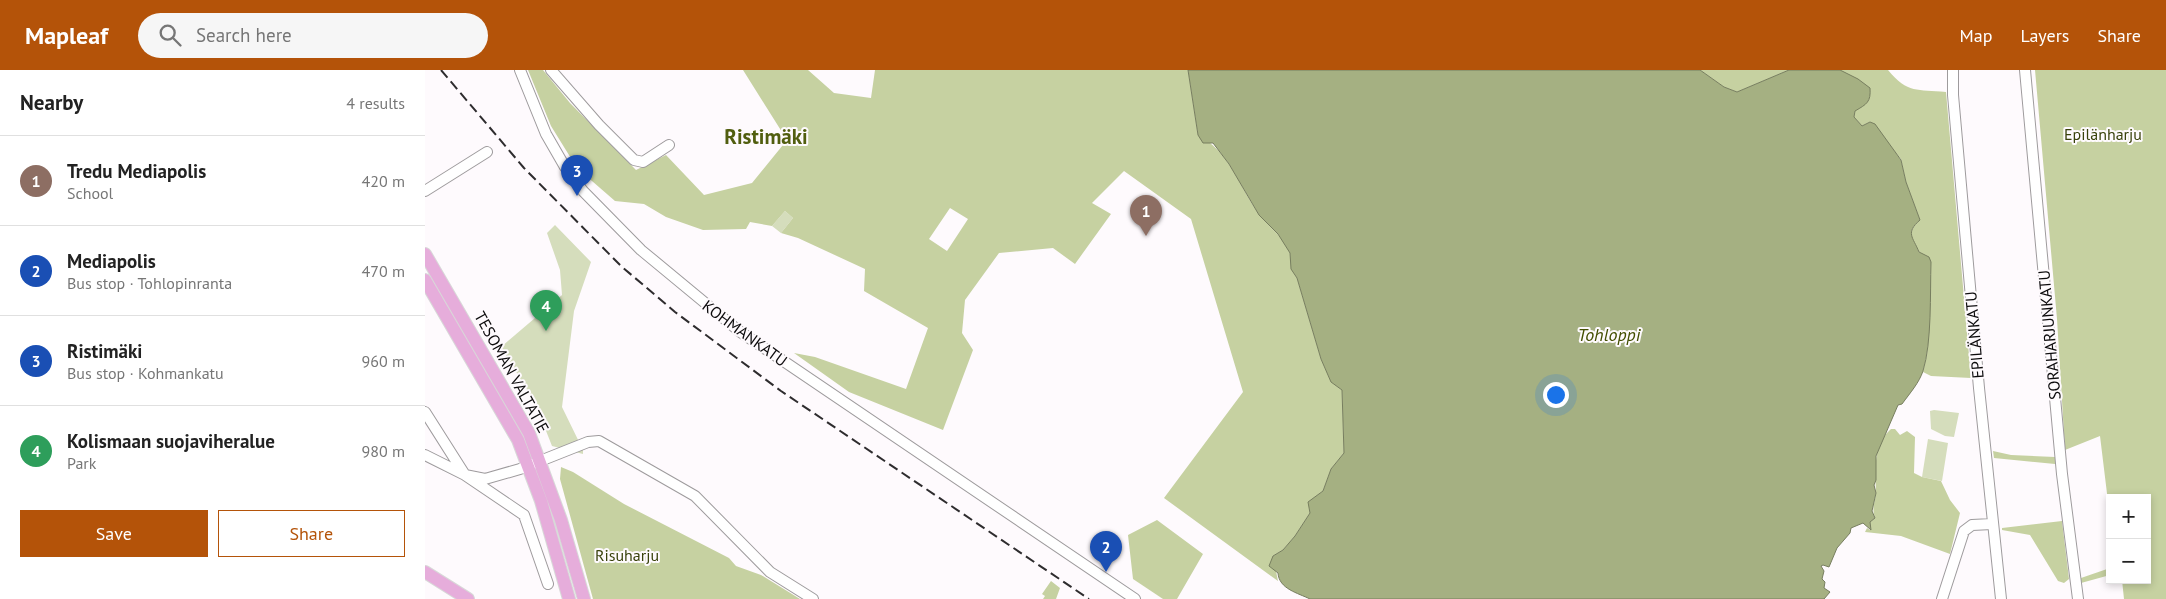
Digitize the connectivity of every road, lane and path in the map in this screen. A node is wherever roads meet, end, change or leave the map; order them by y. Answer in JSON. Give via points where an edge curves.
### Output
{"nodes":[{"id":1,"x":520,"y":70,"type":"edge"},
{"id":2,"x":551,"y":70,"type":"edge"},
{"id":3,"x":1953,"y":70,"type":"edge"},
{"id":4,"x":2025,"y":70,"type":"edge"},
{"id":5,"x":669,"y":145,"type":"dead end"},
{"id":6,"x":487,"y":152,"type":"dead end"},
{"id":7,"x":425,"y":191,"type":"edge"},
{"id":8,"x":425,"y":254,"type":"edge"},
{"id":9,"x":425,"y":280,"type":"edge"},
{"id":10,"x":425,"y":412,"type":"edge"},
{"id":11,"x":425,"y":455,"type":"edge"},
{"id":12,"x":541,"y":461,"type":"junction"},
{"id":13,"x":529,"y":466,"type":"junction"},
{"id":14,"x":465,"y":474,"type":"junction"},
{"id":15,"x":1992,"y":524,"type":"junction"},
{"id":16,"x":425,"y":572,"type":"edge"},
{"id":17,"x":548,"y":584,"type":"dead end"},
{"id":18,"x":468,"y":599,"type":"edge"},
{"id":19,"x":569,"y":599,"type":"edge"},
{"id":20,"x":584,"y":599,"type":"edge"},
{"id":21,"x":813,"y":599,"type":"edge"},
{"id":22,"x":1135,"y":599,"type":"edge"},
{"id":23,"x":1942,"y":599,"type":"edge"},
{"id":24,"x":2001,"y":599,"type":"edge"},
{"id":25,"x":2078,"y":599,"type":"edge"}],
"edges":[{"from":1,"to":22,"type":"street","name":"KOHMANKATU","via":[[543,128],[572,177],[648,256],[739,331]]},
{"from":2,"to":5,"type":"street","via":[[634,160],[643,162]]},
{"from":3,"to":15,"type":"street","name":"EPILÄNKATU"},
{"from":4,"to":25,"type":"street","name":"SORAHARJUNKATU","via":[[2062,474]]},
{"from":6,"to":7,"type":"street"},
{"from":8,"to":12,"type":"main road","name":"TESOMAN VALTATIE","via":[[521,417]]},
{"from":9,"to":13,"type":"main road","name":"TESOMAN VALTATIE","via":[[506,416]]},
{"from":10,"to":14,"type":"street"},
{"from":11,"to":14,"type":"street"},
{"from":12,"to":13,"type":"street"},
{"from":12,"to":20,"type":"main road","name":"TESOMAN VALTATIE"},
{"from":12,"to":21,"type":"street","via":[[588,442],[599,441],[695,496],[770,572]]},
{"from":13,"to":14,"type":"street","via":[[485,479]]},
{"from":13,"to":19,"type":"main road","name":"TESOMAN VALTATIE"},
{"from":14,"to":17,"type":"street","via":[[524,515]]},
{"from":15,"to":23,"type":"street","via":[[1972,525],[1964,531]]},
{"from":15,"to":24,"type":"street","name":"EPILÄNKATU"},
{"from":16,"to":18,"type":"main road"}]}
